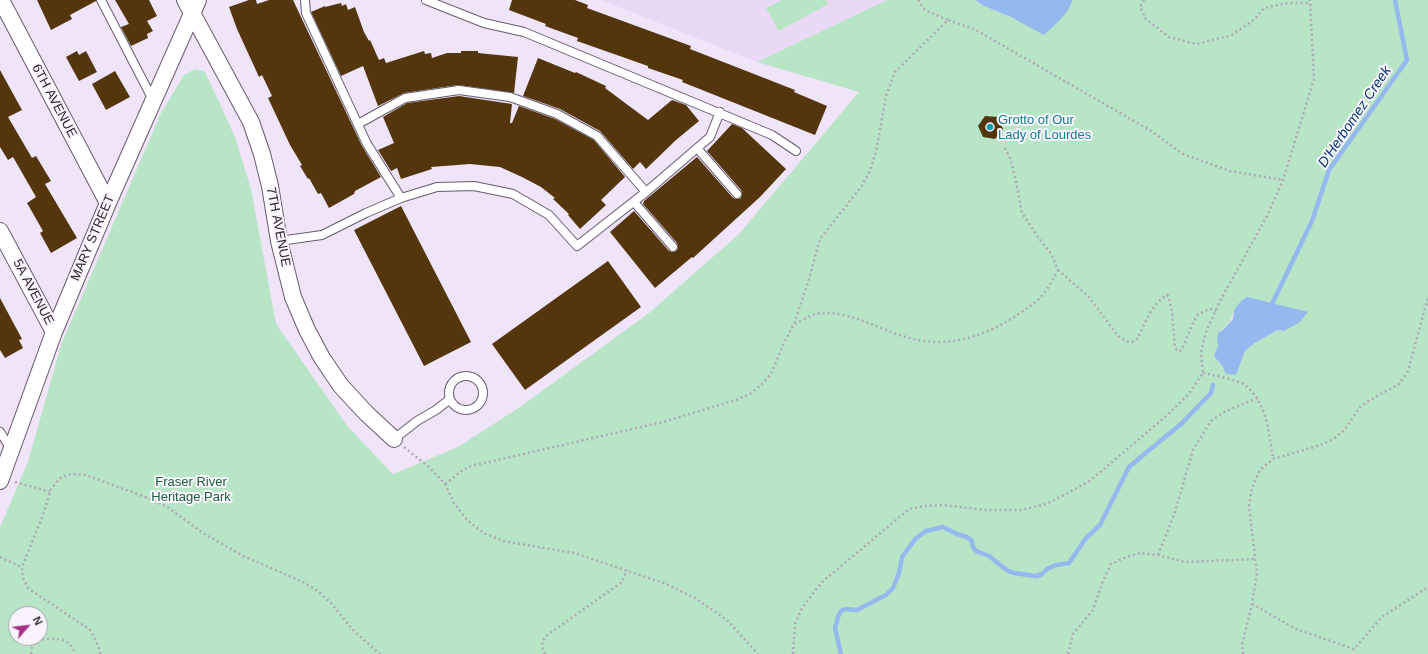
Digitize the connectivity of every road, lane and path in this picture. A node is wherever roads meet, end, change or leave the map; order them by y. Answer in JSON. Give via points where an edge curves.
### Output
{"nodes":[{"id":1,"x":1,"y":0,"type":"edge"},
{"id":2,"x":101,"y":0,"type":"edge"},
{"id":3,"x":305,"y":0,"type":"edge"},
{"id":4,"x":426,"y":0,"type":"edge"},
{"id":5,"x":918,"y":0,"type":"edge"},
{"id":6,"x":1144,"y":0,"type":"edge"},
{"id":7,"x":1310,"y":2,"type":"edge"},
{"id":8,"x":192,"y":4,"type":"edge"},
{"id":9,"x":948,"y":20,"type":"junction"},
{"id":10,"x":153,"y":101,"type":"junction"},
{"id":11,"x":720,"y":112,"type":"junction"},
{"id":12,"x":358,"y":124,"type":"junction"},
{"id":13,"x":1004,"y":146,"type":"dead end"},
{"id":14,"x":697,"y":148,"type":"junction"},
{"id":15,"x":796,"y":151,"type":"dead end"},
{"id":16,"x":1282,"y":180,"type":"junction"},
{"id":17,"x":646,"y":192,"type":"junction"},
{"id":18,"x":737,"y":194,"type":"dead end"},
{"id":19,"x":401,"y":198,"type":"junction"},
{"id":20,"x":634,"y":202,"type":"junction"},
{"id":21,"x":108,"y":203,"type":"junction"},
{"id":22,"x":0,"y":231,"type":"edge"},
{"id":23,"x":279,"y":241,"type":"junction"},
{"id":24,"x":673,"y":247,"type":"dead end"},
{"id":25,"x":1058,"y":270,"type":"junction"},
{"id":26,"x":1428,"y":297,"type":"edge"},
{"id":27,"x":1216,"y":311,"type":"junction"},
{"id":28,"x":794,"y":324,"type":"junction"},
{"id":29,"x":54,"y":332,"type":"junction"},
{"id":30,"x":1203,"y":373,"type":"junction"},
{"id":31,"x":1256,"y":398,"type":"junction"},
{"id":32,"x":450,"y":399,"type":"junction"},
{"id":33,"x":0,"y":432,"type":"edge"},
{"id":34,"x":394,"y":439,"type":"joint"},
{"id":35,"x":11,"y":449,"type":"junction"},
{"id":36,"x":414,"y":455,"type":"dead end"},
{"id":37,"x":1273,"y":459,"type":"junction"},
{"id":38,"x":1,"y":480,"type":"edge"},
{"id":39,"x":445,"y":484,"type":"junction"},
{"id":40,"x":50,"y":492,"type":"junction"},
{"id":41,"x":1158,"y":556,"type":"junction"},
{"id":42,"x":0,"y":557,"type":"edge"},
{"id":43,"x":1256,"y":559,"type":"junction"},
{"id":44,"x":22,"y":567,"type":"junction"},
{"id":45,"x":627,"y":570,"type":"junction"},
{"id":46,"x":1428,"y":587,"type":"edge"},
{"id":47,"x":1252,"y":604,"type":"junction"},
{"id":48,"x":30,"y":654,"type":"edge"},
{"id":49,"x":75,"y":654,"type":"edge"},
{"id":50,"x":100,"y":654,"type":"edge"},
{"id":51,"x":380,"y":654,"type":"edge"},
{"id":52,"x":545,"y":654,"type":"edge"},
{"id":53,"x":758,"y":654,"type":"edge"},
{"id":54,"x":793,"y":654,"type":"edge"},
{"id":55,"x":1068,"y":654,"type":"edge"},
{"id":56,"x":1243,"y":654,"type":"edge"}],
"edges":[{"from":1,"to":21,"type":"street","name":"6TH AVENUE"},
{"from":2,"to":10,"type":"lane"},
{"from":3,"to":12,"type":"lane","via":[[306,13]]},
{"from":4,"to":11,"type":"lane","via":[[484,23],[524,32]]},
{"from":5,"to":9,"type":"path","via":[[925,10]]},
{"from":6,"to":7,"type":"path","via":[[1140,7],[1146,19],[1168,37],[1196,44],[1232,35],[1255,19],[1264,8]]},
{"from":7,"to":16,"type":"path","via":[[1314,80]]},
{"from":8,"to":10,"type":"street","name":"MARY STREET"},
{"from":8,"to":23,"type":"street","name":"7TH AVENUE","via":[[251,122],[270,186]]},
{"from":9,"to":16,"type":"path","via":[[974,29],[1141,125],[1183,154],[1230,171]]},
{"from":9,"to":28,"type":"path","via":[[895,72],[886,96],[876,152],[869,173],[820,239]]},
{"from":10,"to":21,"type":"street","name":"MARY STREET"},
{"from":11,"to":14,"type":"lane","via":[[710,137]]},
{"from":11,"to":15,"type":"lane","via":[[772,135]]},
{"from":12,"to":17,"type":"lane","via":[[405,98],[459,90],[510,97],[558,114],[597,136]]},
{"from":12,"to":19,"type":"lane"},
{"from":13,"to":25,"type":"path","via":[[1010,158],[1022,213],[1052,255]]},
{"from":14,"to":17,"type":"lane"},
{"from":14,"to":18,"type":"lane"},
{"from":16,"to":27,"type":"path","via":[[1268,216]]},
{"from":17,"to":20,"type":"lane"},
{"from":19,"to":20,"type":"lane","via":[[437,187],[474,186],[513,194],[549,215],[577,246]]},
{"from":19,"to":23,"type":"lane","via":[[322,234]]},
{"from":20,"to":24,"type":"lane"},
{"from":21,"to":29,"type":"street","name":"MARY STREET"},
{"from":22,"to":29,"type":"street","name":"5A AVENUE"},
{"from":23,"to":34,"type":"street","name":"7TH AVENUE","via":[[293,297],[322,358],[341,386]]},
{"from":25,"to":27,"type":"path","via":[[1088,296],[1118,336],[1126,341],[1132,342],[1137,339],[1155,305],[1167,295],[1172,312],[1174,348],[1180,352],[1198,314],[1210,309]]},
{"from":25,"to":28,"type":"path","via":[[1051,284],[1037,301],[1008,322],[955,341],[918,340],[840,314],[822,313]]},
{"from":26,"to":37,"type":"path","via":[[1408,371],[1399,384],[1361,406],[1345,429],[1324,444]]},
{"from":27,"to":30,"type":"path","via":[[1206,332],[1201,352]]},
{"from":28,"to":39,"type":"path","via":[[771,374],[750,394],[663,422],[471,466]]},
{"from":29,"to":35,"type":"street","name":"MARY STREET"},
{"from":30,"to":31,"type":"path","via":[[1244,385]]},
{"from":30,"to":54,"type":"path","via":[[1188,395],[1091,480],[1046,504],[1021,510],[986,510],[943,505],[909,509],[821,583],[802,608],[795,624]]},
{"from":31,"to":37,"type":"path","via":[[1267,421]]},
{"from":31,"to":41,"type":"path","via":[[1224,412],[1211,421],[1193,450],[1174,515]]},
{"from":32,"to":32,"type":"lane","via":[[452,383],[461,376],[477,379],[483,389],[482,400],[474,408],[463,410]]},
{"from":32,"to":34,"type":"lane"},
{"from":33,"to":35,"type":"lane"},
{"from":35,"to":38,"type":"street","name":"MARY STREET"},
{"from":36,"to":39,"type":"path"},
{"from":37,"to":43,"type":"path","via":[[1260,470],[1252,488],[1250,506]]},
{"from":38,"to":40,"type":"path"},
{"from":39,"to":45,"type":"path","via":[[454,503],[467,520],[484,533],[503,541],[574,553]]},
{"from":40,"to":44,"type":"path","via":[[44,515]]},
{"from":40,"to":51,"type":"path","via":[[59,479],[65,476],[86,475],[166,506],[203,533],[243,556],[316,590],[330,602],[354,631]]},
{"from":41,"to":43,"type":"path","via":[[1185,562]]},
{"from":41,"to":55,"type":"path","via":[[1140,553],[1111,564],[1093,610],[1073,634]]},
{"from":42,"to":44,"type":"path"},
{"from":43,"to":47,"type":"path","via":[[1257,574]]},
{"from":44,"to":50,"type":"path","via":[[23,578],[28,588],[89,629]]},
{"from":45,"to":52,"type":"path","via":[[622,582],[546,636],[542,642]]},
{"from":45,"to":53,"type":"path","via":[[664,582],[695,598],[727,620]]},
{"from":46,"to":47,"type":"path","via":[[1382,617],[1354,649],[1296,629]]},
{"from":47,"to":56,"type":"path","via":[[1242,645]]},
{"from":48,"to":49,"type":"path","via":[[33,645],[40,639],[61,638],[69,644]]}]}
